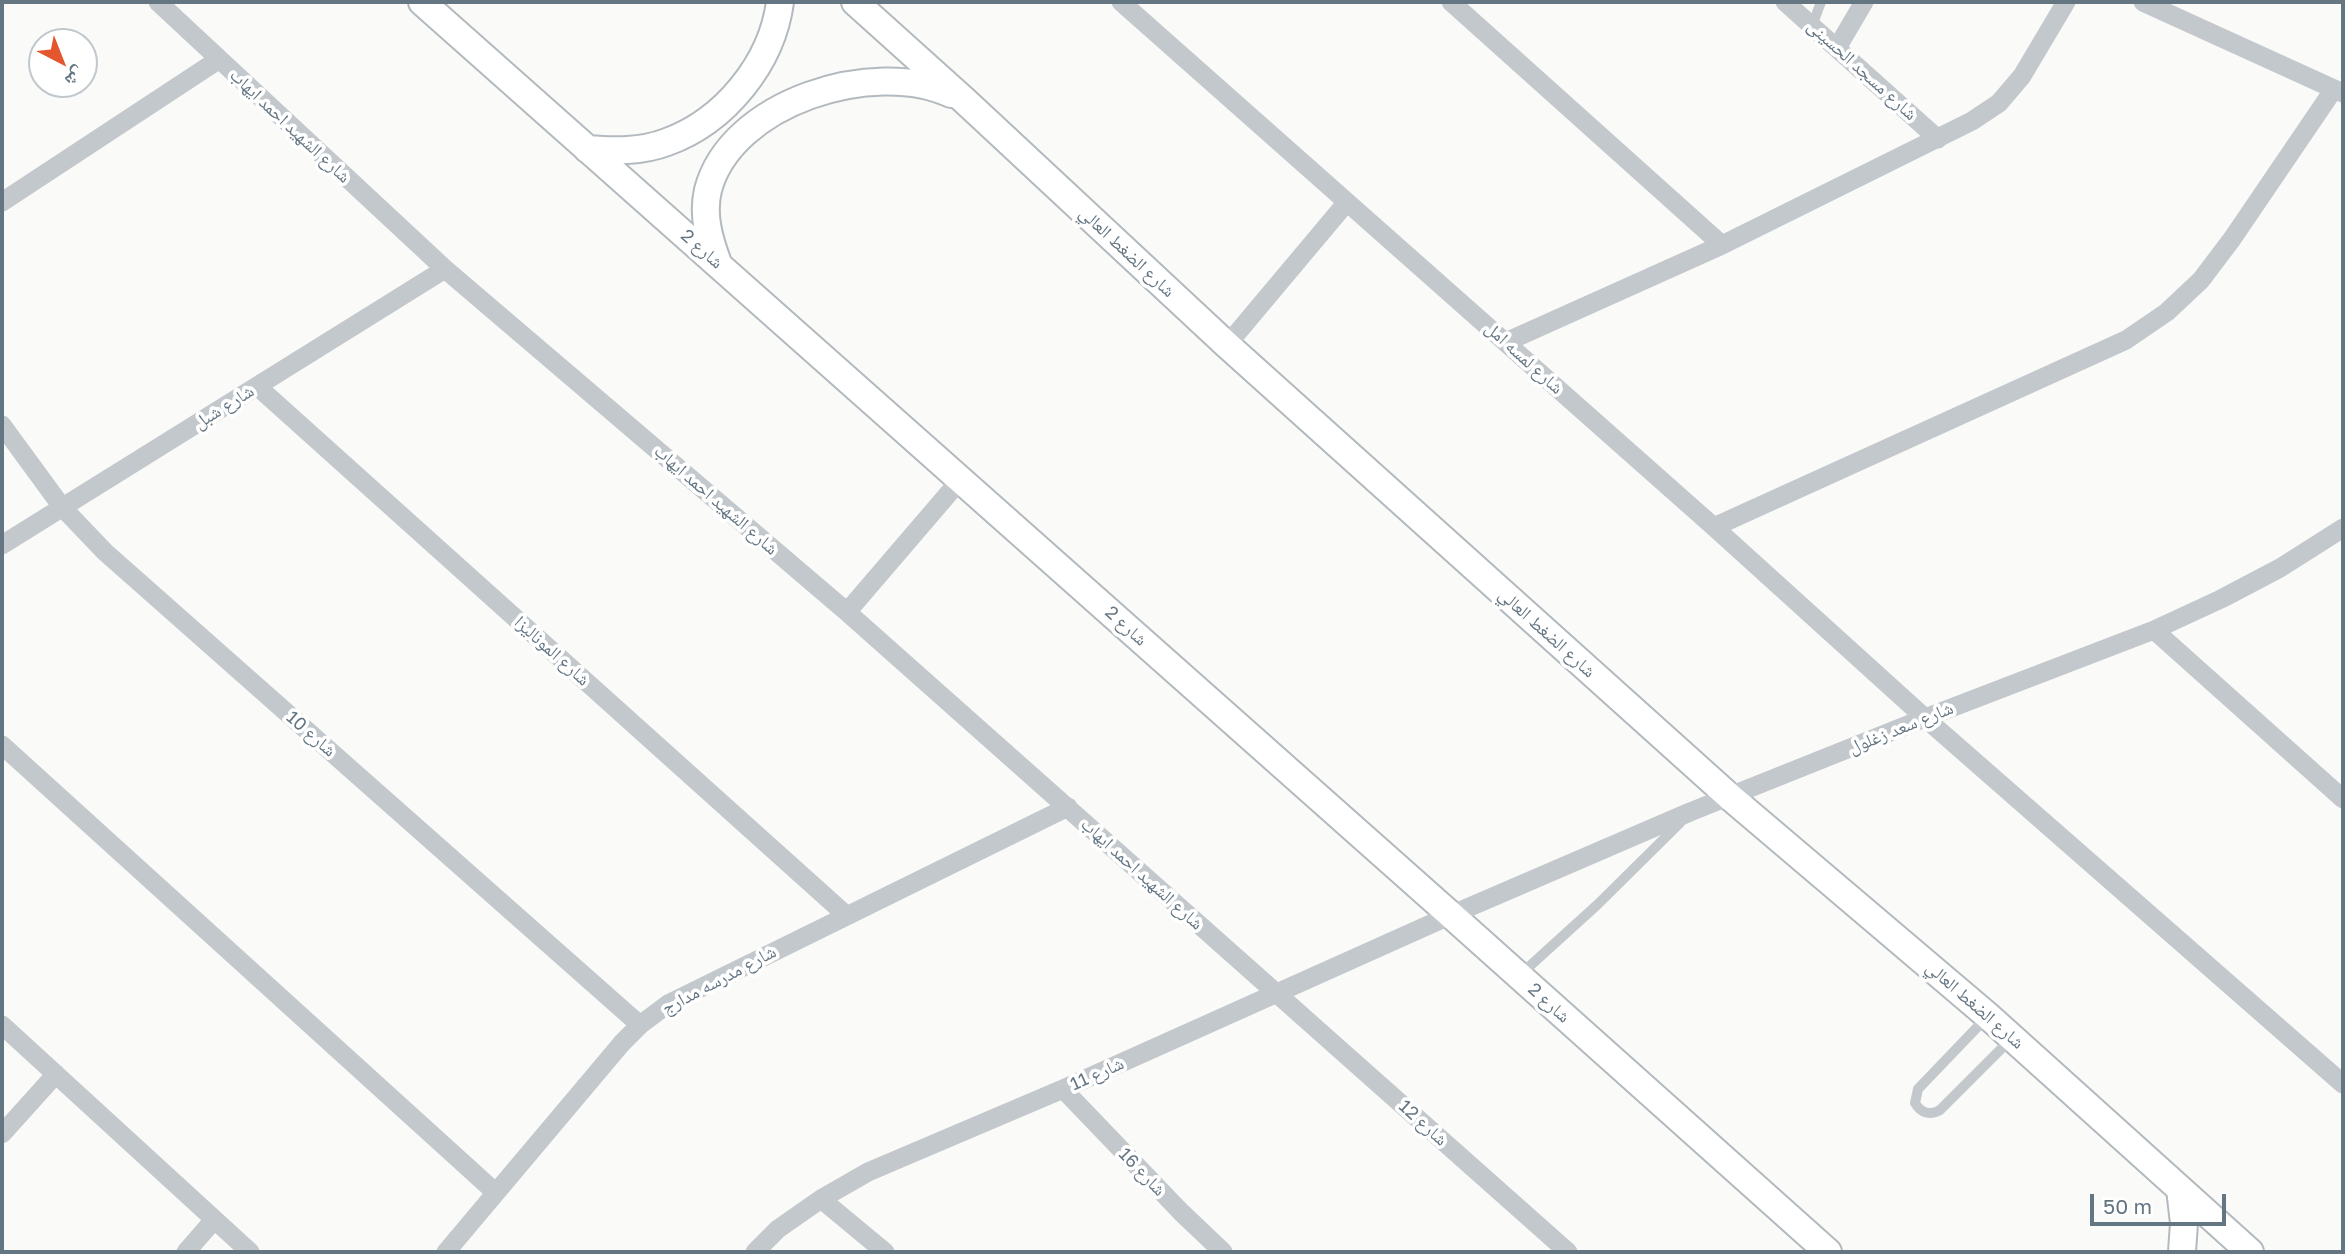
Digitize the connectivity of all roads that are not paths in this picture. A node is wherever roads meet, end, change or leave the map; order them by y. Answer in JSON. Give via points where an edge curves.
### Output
{"nodes":[{"id":1,"x":158,"y":2,"type":"edge"},
{"id":2,"x":422,"y":2,"type":"edge"},
{"id":3,"x":780,"y":2,"type":"edge"},
{"id":4,"x":855,"y":2,"type":"edge"},
{"id":5,"x":1121,"y":2,"type":"edge"},
{"id":6,"x":1451,"y":2,"type":"edge"},
{"id":7,"x":1785,"y":2,"type":"edge"},
{"id":8,"x":1821,"y":2,"type":"edge"},
{"id":9,"x":1864,"y":2,"type":"edge"},
{"id":10,"x":2066,"y":2,"type":"edge"},
{"id":11,"x":2143,"y":2,"type":"edge"},
{"id":12,"x":1812,"y":26,"type":"junction"},
{"id":13,"x":1837,"y":48,"type":"junction"},
{"id":14,"x":218,"y":60,"type":"junction"},
{"id":15,"x":2339,"y":91,"type":"edge"},
{"id":16,"x":965,"y":101,"type":"junction"},
{"id":17,"x":1938,"y":139,"type":"junction"},
{"id":18,"x":587,"y":149,"type":"junction"},
{"id":19,"x":2,"y":202,"type":"edge"},
{"id":20,"x":1347,"y":202,"type":"junction"},
{"id":21,"x":1721,"y":245,"type":"junction"},
{"id":22,"x":718,"y":263,"type":"junction"},
{"id":23,"x":445,"y":269,"type":"junction"},
{"id":24,"x":1506,"y":342,"type":"junction"},
{"id":25,"x":1227,"y":345,"type":"junction"},
{"id":26,"x":258,"y":387,"type":"junction"},
{"id":27,"x":2,"y":425,"type":"edge"},
{"id":28,"x":961,"y":479,"type":"junction"},
{"id":29,"x":62,"y":507,"type":"junction"},
{"id":30,"x":1714,"y":527,"type":"junction"},
{"id":31,"x":2343,"y":528,"type":"edge"},
{"id":32,"x":2,"y":545,"type":"edge"},
{"id":33,"x":847,"y":612,"type":"junction"},
{"id":34,"x":2154,"y":631,"type":"junction"},
{"id":35,"x":1925,"y":718,"type":"junction"},
{"id":36,"x":2,"y":745,"type":"edge"},
{"id":37,"x":1730,"y":797,"type":"junction"},
{"id":38,"x":2343,"y":799,"type":"edge"},
{"id":39,"x":1068,"y":807,"type":"junction"},
{"id":40,"x":1690,"y":812,"type":"junction"},
{"id":41,"x":846,"y":915,"type":"junction"},
{"id":42,"x":1451,"y":915,"type":"junction"},
{"id":43,"x":1519,"y":976,"type":"junction"},
{"id":44,"x":1278,"y":994,"type":"junction"},
{"id":45,"x":1988,"y":1016,"type":"junction"},
{"id":46,"x":640,"y":1025,"type":"junction"},
{"id":47,"x":2,"y":1026,"type":"edge"},
{"id":48,"x":2012,"y":1037,"type":"junction"},
{"id":49,"x":55,"y":1074,"type":"junction"},
{"id":50,"x":2343,"y":1084,"type":"edge"},
{"id":51,"x":1063,"y":1089,"type":"junction"},
{"id":52,"x":2,"y":1133,"type":"edge"},
{"id":53,"x":2180,"y":1189,"type":"junction"},
{"id":54,"x":495,"y":1192,"type":"junction"},
{"id":55,"x":821,"y":1199,"type":"junction"},
{"id":56,"x":213,"y":1221,"type":"junction"},
{"id":57,"x":187,"y":1252,"type":"edge"},
{"id":58,"x":250,"y":1252,"type":"edge"},
{"id":59,"x":446,"y":1252,"type":"edge"},
{"id":60,"x":755,"y":1252,"type":"edge"},
{"id":61,"x":885,"y":1252,"type":"edge"},
{"id":62,"x":1223,"y":1252,"type":"edge"},
{"id":63,"x":1568,"y":1252,"type":"edge"},
{"id":64,"x":1828,"y":1252,"type":"edge"},
{"id":65,"x":2182,"y":1252,"type":"edge"},
{"id":66,"x":2250,"y":1252,"type":"edge"}],
"edges":[{"from":1,"to":14,"type":"street","name":"شارع الشهيد احمد ايهاب"},
{"from":2,"to":18,"type":"street","name":"شارع 2"},
{"from":3,"to":18,"type":"street","via":[[761,61],[712,117],[666,143],[640,149]]},
{"from":4,"to":16,"type":"street","name":"شارع الضغط العالي"},
{"from":5,"to":20,"type":"street","name":"شارع لمسه امل"},
{"from":6,"to":21,"type":"street"},
{"from":7,"to":12,"type":"street","name":"شارع مسجد الحسينى"},
{"from":8,"to":12,"type":"lane"},
{"from":9,"to":13,"type":"street"},
{"from":10,"to":17,"type":"street","via":[[2022,76],[1999,103]]},
{"from":11,"to":15,"type":"street"},
{"from":12,"to":13,"type":"street","name":"شارع مسجد الحسينى"},
{"from":13,"to":17,"type":"street","name":"شارع مسجد الحسينى"},
{"from":14,"to":19,"type":"street"},
{"from":14,"to":23,"type":"street","name":"شارع الشهيد احمد ايهاب"},
{"from":15,"to":30,"type":"street","via":[[2201,280],[2167,312],[2126,340]]},
{"from":16,"to":22,"type":"street","via":[[938,88],[879,81],[820,91],[768,117],[736,142],[714,173],[705,209]]},
{"from":16,"to":25,"type":"street","name":"شارع الضغط العالي"},
{"from":17,"to":21,"type":"street"},
{"from":18,"to":22,"type":"street","name":"شارع 2"},
{"from":20,"to":24,"type":"street","name":"شارع لمسه امل"},
{"from":20,"to":25,"type":"street"},
{"from":21,"to":24,"type":"street"},
{"from":22,"to":28,"type":"street","name":"شارع 2"},
{"from":23,"to":26,"type":"street","name":"شارع شبل"},
{"from":23,"to":33,"type":"street","name":"شارع الشهيد احمد ايهاب"},
{"from":24,"to":30,"type":"street","name":"شارع لمسه امل"},
{"from":25,"to":37,"type":"street","name":"شارع الضغط العالي"},
{"from":26,"to":29,"type":"street","name":"شارع شبل"},
{"from":26,"to":41,"type":"street","name":"شارع الموناليزا"},
{"from":27,"to":29,"type":"street","name":"شارع 10"},
{"from":28,"to":33,"type":"street"},
{"from":28,"to":42,"type":"street","name":"شارع 2"},
{"from":29,"to":32,"type":"street","name":"شارع شبل"},
{"from":29,"to":46,"type":"street","name":"شارع 10","via":[[105,552]]},
{"from":30,"to":35,"type":"street","name":"شارع لمسه امل"},
{"from":31,"to":34,"type":"street","name":"شارع سعد زغلول","via":[[2280,568]]},
{"from":33,"to":39,"type":"street","name":"شارع الشهيد احمد ايهاب"},
{"from":34,"to":35,"type":"street","name":"شارع سعد زغلول"},
{"from":34,"to":38,"type":"street"},
{"from":35,"to":37,"type":"street","name":"شارع سعد زغلول"},
{"from":35,"to":50,"type":"street","name":"شارع لمسه امل"},
{"from":36,"to":54,"type":"street"},
{"from":37,"to":40,"type":"street","name":"شارع سعد زغلول"},
{"from":37,"to":45,"type":"street","name":"شارع الضغط العالي"},
{"from":39,"to":41,"type":"street","name":"شارع مدرسه مدارج"},
{"from":39,"to":44,"type":"street","name":"شارع الشهيد احمد ايهاب"},
{"from":40,"to":42,"type":"street","name":"شارع سعد زغلول"},
{"from":40,"to":43,"type":"lane"},
{"from":41,"to":46,"type":"street","name":"شارع مدرسه مدارج","via":[[668,1004]]},
{"from":42,"to":43,"type":"street","name":"شارع 2"},
{"from":42,"to":44,"type":"street","name":"شارع 11"},
{"from":43,"to":64,"type":"street","name":"شارع 2"},
{"from":44,"to":51,"type":"street","name":"شارع 11"},
{"from":44,"to":63,"type":"street","name":"شارع 12"},
{"from":45,"to":48,"type":"street","name":"شارع الضغط العالي"},
{"from":45,"to":48,"type":"lane","via":[[1918,1089],[1915,1098],[1921,1111],[1931,1114],[1940,1110]]},
{"from":46,"to":54,"type":"street","name":"شارع مدرسه مدارج"},
{"from":47,"to":49,"type":"street"},
{"from":48,"to":53,"type":"street","name":"شارع الضغط العالي"},
{"from":49,"to":52,"type":"street"},
{"from":49,"to":56,"type":"street"},
{"from":51,"to":55,"type":"street","name":"شارع 11","via":[[867,1172]]},
{"from":51,"to":62,"type":"street","name":"شارع 16"},
{"from":53,"to":65,"type":"street","via":[[2185,1223]]},
{"from":53,"to":66,"type":"street","name":"شارع الضغط العالي"},
{"from":54,"to":59,"type":"street","name":"شارع مدرسه مدارج"},
{"from":55,"to":60,"type":"street","name":"شارع 11","via":[[778,1229]]},
{"from":55,"to":61,"type":"street"},
{"from":56,"to":57,"type":"street"},
{"from":56,"to":58,"type":"street"}]}
